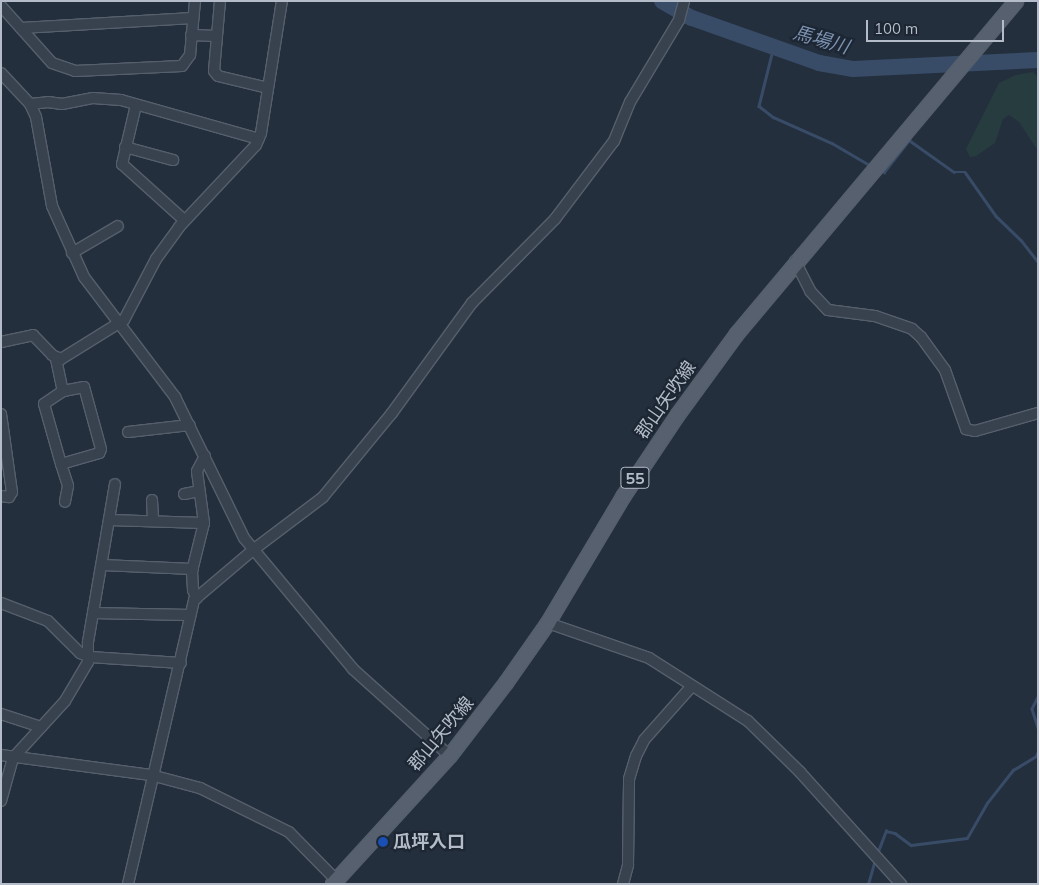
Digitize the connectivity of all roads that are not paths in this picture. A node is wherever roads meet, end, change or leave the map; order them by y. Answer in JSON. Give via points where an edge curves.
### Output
{"nodes":[{"id":1,"x":195,"y":1,"type":"edge"},
{"id":2,"x":220,"y":1,"type":"edge"},
{"id":3,"x":282,"y":1,"type":"edge"},
{"id":4,"x":1016,"y":1,"type":"edge"},
{"id":5,"x":684,"y":3,"type":"edge"},
{"id":6,"x":1,"y":6,"type":"edge"},
{"id":7,"x":193,"y":18,"type":"junction"},
{"id":8,"x":20,"y":28,"type":"junction"},
{"id":9,"x":191,"y":35,"type":"junction"},
{"id":10,"x":217,"y":36,"type":"junction"},
{"id":11,"x":1,"y":73,"type":"edge"},
{"id":12,"x":268,"y":88,"type":"junction"},
{"id":13,"x":30,"y":104,"type":"junction"},
{"id":14,"x":136,"y":105,"type":"junction"},
{"id":15,"x":259,"y":139,"type":"junction"},
{"id":16,"x":125,"y":147,"type":"junction"},
{"id":17,"x":173,"y":160,"type":"dead end"},
{"id":18,"x":184,"y":220,"type":"junction"},
{"id":19,"x":118,"y":226,"type":"dead end"},
{"id":20,"x":72,"y":253,"type":"junction"},
{"id":21,"x":795,"y":261,"type":"junction"},
{"id":22,"x":120,"y":324,"type":"junction"},
{"id":23,"x":1,"y":342,"type":"edge"},
{"id":24,"x":56,"y":359,"type":"junction"},
{"id":25,"x":63,"y":391,"type":"junction"},
{"id":26,"x":1038,"y":413,"type":"edge"},
{"id":27,"x":1,"y":414,"type":"edge"},
{"id":28,"x":190,"y":425,"type":"junction"},
{"id":29,"x":128,"y":432,"type":"dead end"},
{"id":30,"x":205,"y":456,"type":"junction"},
{"id":31,"x":61,"y":464,"type":"junction"},
{"id":32,"x":115,"y":484,"type":"dead end"},
{"id":33,"x":199,"y":491,"type":"junction"},
{"id":34,"x":184,"y":494,"type":"dead end"},
{"id":35,"x":1,"y":496,"type":"edge"},
{"id":36,"x":152,"y":500,"type":"dead end"},
{"id":37,"x":66,"y":502,"type":"dead end"},
{"id":38,"x":109,"y":520,"type":"junction"},
{"id":39,"x":153,"y":521,"type":"junction"},
{"id":40,"x":204,"y":523,"type":"junction"},
{"id":41,"x":253,"y":550,"type":"junction"},
{"id":42,"x":102,"y":565,"type":"junction"},
{"id":43,"x":192,"y":569,"type":"junction"},
{"id":44,"x":197,"y":598,"type":"junction"},
{"id":45,"x":1,"y":602,"type":"edge"},
{"id":46,"x":94,"y":613,"type":"junction"},
{"id":47,"x":190,"y":616,"type":"junction"},
{"id":48,"x":548,"y":623,"type":"junction"},
{"id":49,"x":90,"y":657,"type":"junction"},
{"id":50,"x":181,"y":663,"type":"junction"},
{"id":51,"x":692,"y":686,"type":"junction"},
{"id":52,"x":1,"y":714,"type":"edge"},
{"id":53,"x":41,"y":727,"type":"junction"},
{"id":54,"x":1,"y":755,"type":"edge"},
{"id":55,"x":450,"y":756,"type":"junction"},
{"id":56,"x":13,"y":758,"type":"junction"},
{"id":57,"x":151,"y":775,"type":"junction"},
{"id":58,"x":1,"y":801,"type":"edge"},
{"id":59,"x":334,"y":882,"type":"edge"},
{"id":60,"x":128,"y":884,"type":"edge"},
{"id":61,"x":623,"y":884,"type":"edge"},
{"id":62,"x":901,"y":884,"type":"edge"}],
"edges":[{"from":1,"to":7,"type":"street"},
{"from":2,"to":10,"type":"street"},
{"from":3,"to":12,"type":"street"},
{"from":4,"to":21,"type":"main road","name":"郡山矢吹線","number":"55"},
{"from":5,"to":41,"type":"street","via":[[679,20],[630,102],[614,141],[555,219],[472,303],[446,342],[342,477],[297,519]]},
{"from":6,"to":8,"type":"street"},
{"from":7,"to":8,"type":"street"},
{"from":7,"to":9,"type":"street"},
{"from":8,"to":9,"type":"street","via":[[52,63],[75,71],[182,66],[189,59]]},
{"from":9,"to":10,"type":"street"},
{"from":10,"to":12,"type":"street","via":[[214,71],[218,76]]},
{"from":11,"to":13,"type":"street"},
{"from":12,"to":15,"type":"street"},
{"from":13,"to":14,"type":"street","via":[[62,104],[96,98]]},
{"from":13,"to":20,"type":"street","via":[[41,134],[52,206]]},
{"from":14,"to":15,"type":"street"},
{"from":14,"to":16,"type":"street"},
{"from":15,"to":18,"type":"street","via":[[254,150]]},
{"from":16,"to":17,"type":"street"},
{"from":16,"to":18,"type":"street","via":[[122,158],[125,169]]},
{"from":18,"to":22,"type":"street","via":[[156,258]]},
{"from":19,"to":20,"type":"street"},
{"from":20,"to":22,"type":"street","via":[[84,277]]},
{"from":21,"to":26,"type":"street","via":[[810,291],[828,310],[875,316],[912,329],[921,336],[945,370],[966,430],[975,431]]},
{"from":21,"to":48,"type":"main road","name":"郡山矢吹線","number":"55","via":[[677,416],[623,497]]},
{"from":22,"to":24,"type":"street","via":[[65,357]]},
{"from":22,"to":28,"type":"street","via":[[152,363]]},
{"from":23,"to":24,"type":"street","via":[[33,335]]},
{"from":24,"to":25,"type":"street"},
{"from":25,"to":31,"type":"street","via":[[44,404]]},
{"from":25,"to":31,"type":"street","via":[[84,387],[101,449],[99,453]]},
{"from":27,"to":35,"type":"street","via":[[12,492],[9,497]]},
{"from":28,"to":29,"type":"street"},
{"from":28,"to":30,"type":"street"},
{"from":30,"to":33,"type":"street","via":[[197,471]]},
{"from":30,"to":41,"type":"street"},
{"from":31,"to":37,"type":"street","via":[[68,491]]},
{"from":32,"to":38,"type":"street"},
{"from":33,"to":34,"type":"street"},
{"from":33,"to":40,"type":"street"},
{"from":36,"to":39,"type":"street"},
{"from":38,"to":39,"type":"street"},
{"from":38,"to":42,"type":"street"},
{"from":39,"to":40,"type":"street"},
{"from":40,"to":43,"type":"street"},
{"from":41,"to":44,"type":"street"},
{"from":41,"to":55,"type":"street","via":[[293,594],[353,670]]},
{"from":42,"to":43,"type":"street"},
{"from":42,"to":46,"type":"street"},
{"from":43,"to":44,"type":"street","via":[[193,590]]},
{"from":44,"to":47,"type":"street"},
{"from":45,"to":49,"type":"street","via":[[48,621],[80,653]]},
{"from":46,"to":47,"type":"street"},
{"from":46,"to":49,"type":"street","via":[[88,642]]},
{"from":47,"to":50,"type":"street"},
{"from":48,"to":51,"type":"street","via":[[626,648],[668,669]]},
{"from":48,"to":55,"type":"main road","name":"郡山矢吹線","number":"55"},
{"from":49,"to":50,"type":"street"},
{"from":49,"to":53,"type":"street","via":[[64,700]]},
{"from":50,"to":57,"type":"street"},
{"from":51,"to":61,"type":"street","via":[[644,740],[631,770],[628,865]]},
{"from":51,"to":62,"type":"street","via":[[748,721],[778,748]]},
{"from":52,"to":53,"type":"street"},
{"from":53,"to":56,"type":"street"},
{"from":54,"to":56,"type":"street"},
{"from":55,"to":59,"type":"main road","name":"郡山矢吹線","number":"55"},
{"from":56,"to":57,"type":"street"},
{"from":56,"to":58,"type":"street"},
{"from":57,"to":59,"type":"street","via":[[219,795],[278,825],[306,848]]},
{"from":57,"to":60,"type":"street"}]}
